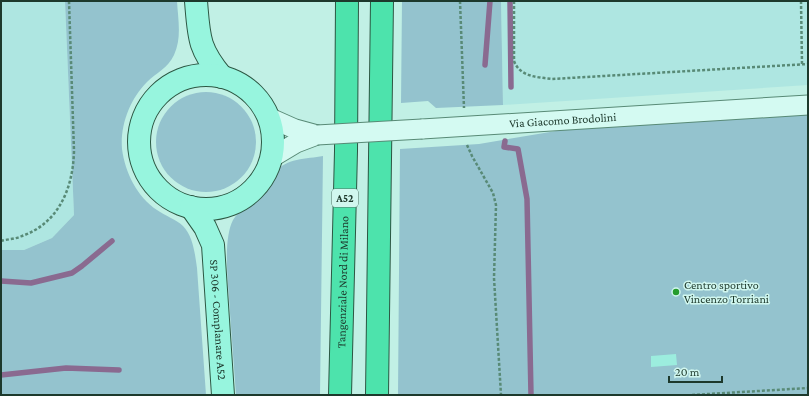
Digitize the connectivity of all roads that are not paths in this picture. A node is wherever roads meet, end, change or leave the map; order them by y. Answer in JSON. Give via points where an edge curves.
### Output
{"nodes":[{"id":1,"x":196,"y":1,"type":"edge"},
{"id":2,"x":347,"y":1,"type":"edge"},
{"id":3,"x":382,"y":1,"type":"edge"},
{"id":4,"x":199,"y":36,"type":"junction"},
{"id":5,"x":222,"y":77,"type":"junction"},
{"id":6,"x":183,"y":79,"type":"junction"},
{"id":7,"x":808,"y":105,"type":"edge"},
{"id":8,"x":268,"y":117,"type":"junction"},
{"id":9,"x":317,"y":135,"type":"junction"},
{"id":10,"x":271,"y":158,"type":"junction"},
{"id":11,"x":231,"y":204,"type":"junction"},
{"id":12,"x":191,"y":207,"type":"junction"},
{"id":13,"x":213,"y":245,"type":"junction"},
{"id":14,"x":223,"y":395,"type":"edge"},
{"id":15,"x":340,"y":395,"type":"edge"},
{"id":16,"x":377,"y":395,"type":"edge"}],
"edges":[{"from":1,"to":4,"type":"main road"},
{"from":2,"to":15,"type":"highway","name":"Tangenziale Nord di Milano","number":"A52"},
{"from":3,"to":16,"type":"highway"},
{"from":4,"to":5,"type":"main road","via":[[210,62]]},
{"from":4,"to":6,"type":"main road"},
{"from":5,"to":6,"type":"main road","via":[[201,75]]},
{"from":5,"to":8,"type":"main road","via":[[237,82],[250,91],[258,99]]},
{"from":6,"to":12,"type":"main road","via":[[166,88],[152,102],[143,118],[139,146],[143,165],[152,182],[174,201]]},
{"from":7,"to":9,"type":"street","name":"Via Giacomo Brodolini","bridge":true},
{"from":8,"to":9,"type":"street","name":"Via Giacomo Brodolini","via":[[294,129]]},
{"from":8,"to":10,"type":"main road","via":[[273,137]]},
{"from":9,"to":10,"type":"street","name":"Via Giacomo Brodolini","via":[[296,143]]},
{"from":10,"to":11,"type":"main road","via":[[263,178],[249,194]]},
{"from":11,"to":12,"type":"main road","via":[[210,209]]},
{"from":11,"to":13,"type":"main road"},
{"from":12,"to":13,"type":"main road","via":[[206,227]]},
{"from":13,"to":14,"type":"main road","name":"SP 306 - Complanare A52"}]}
